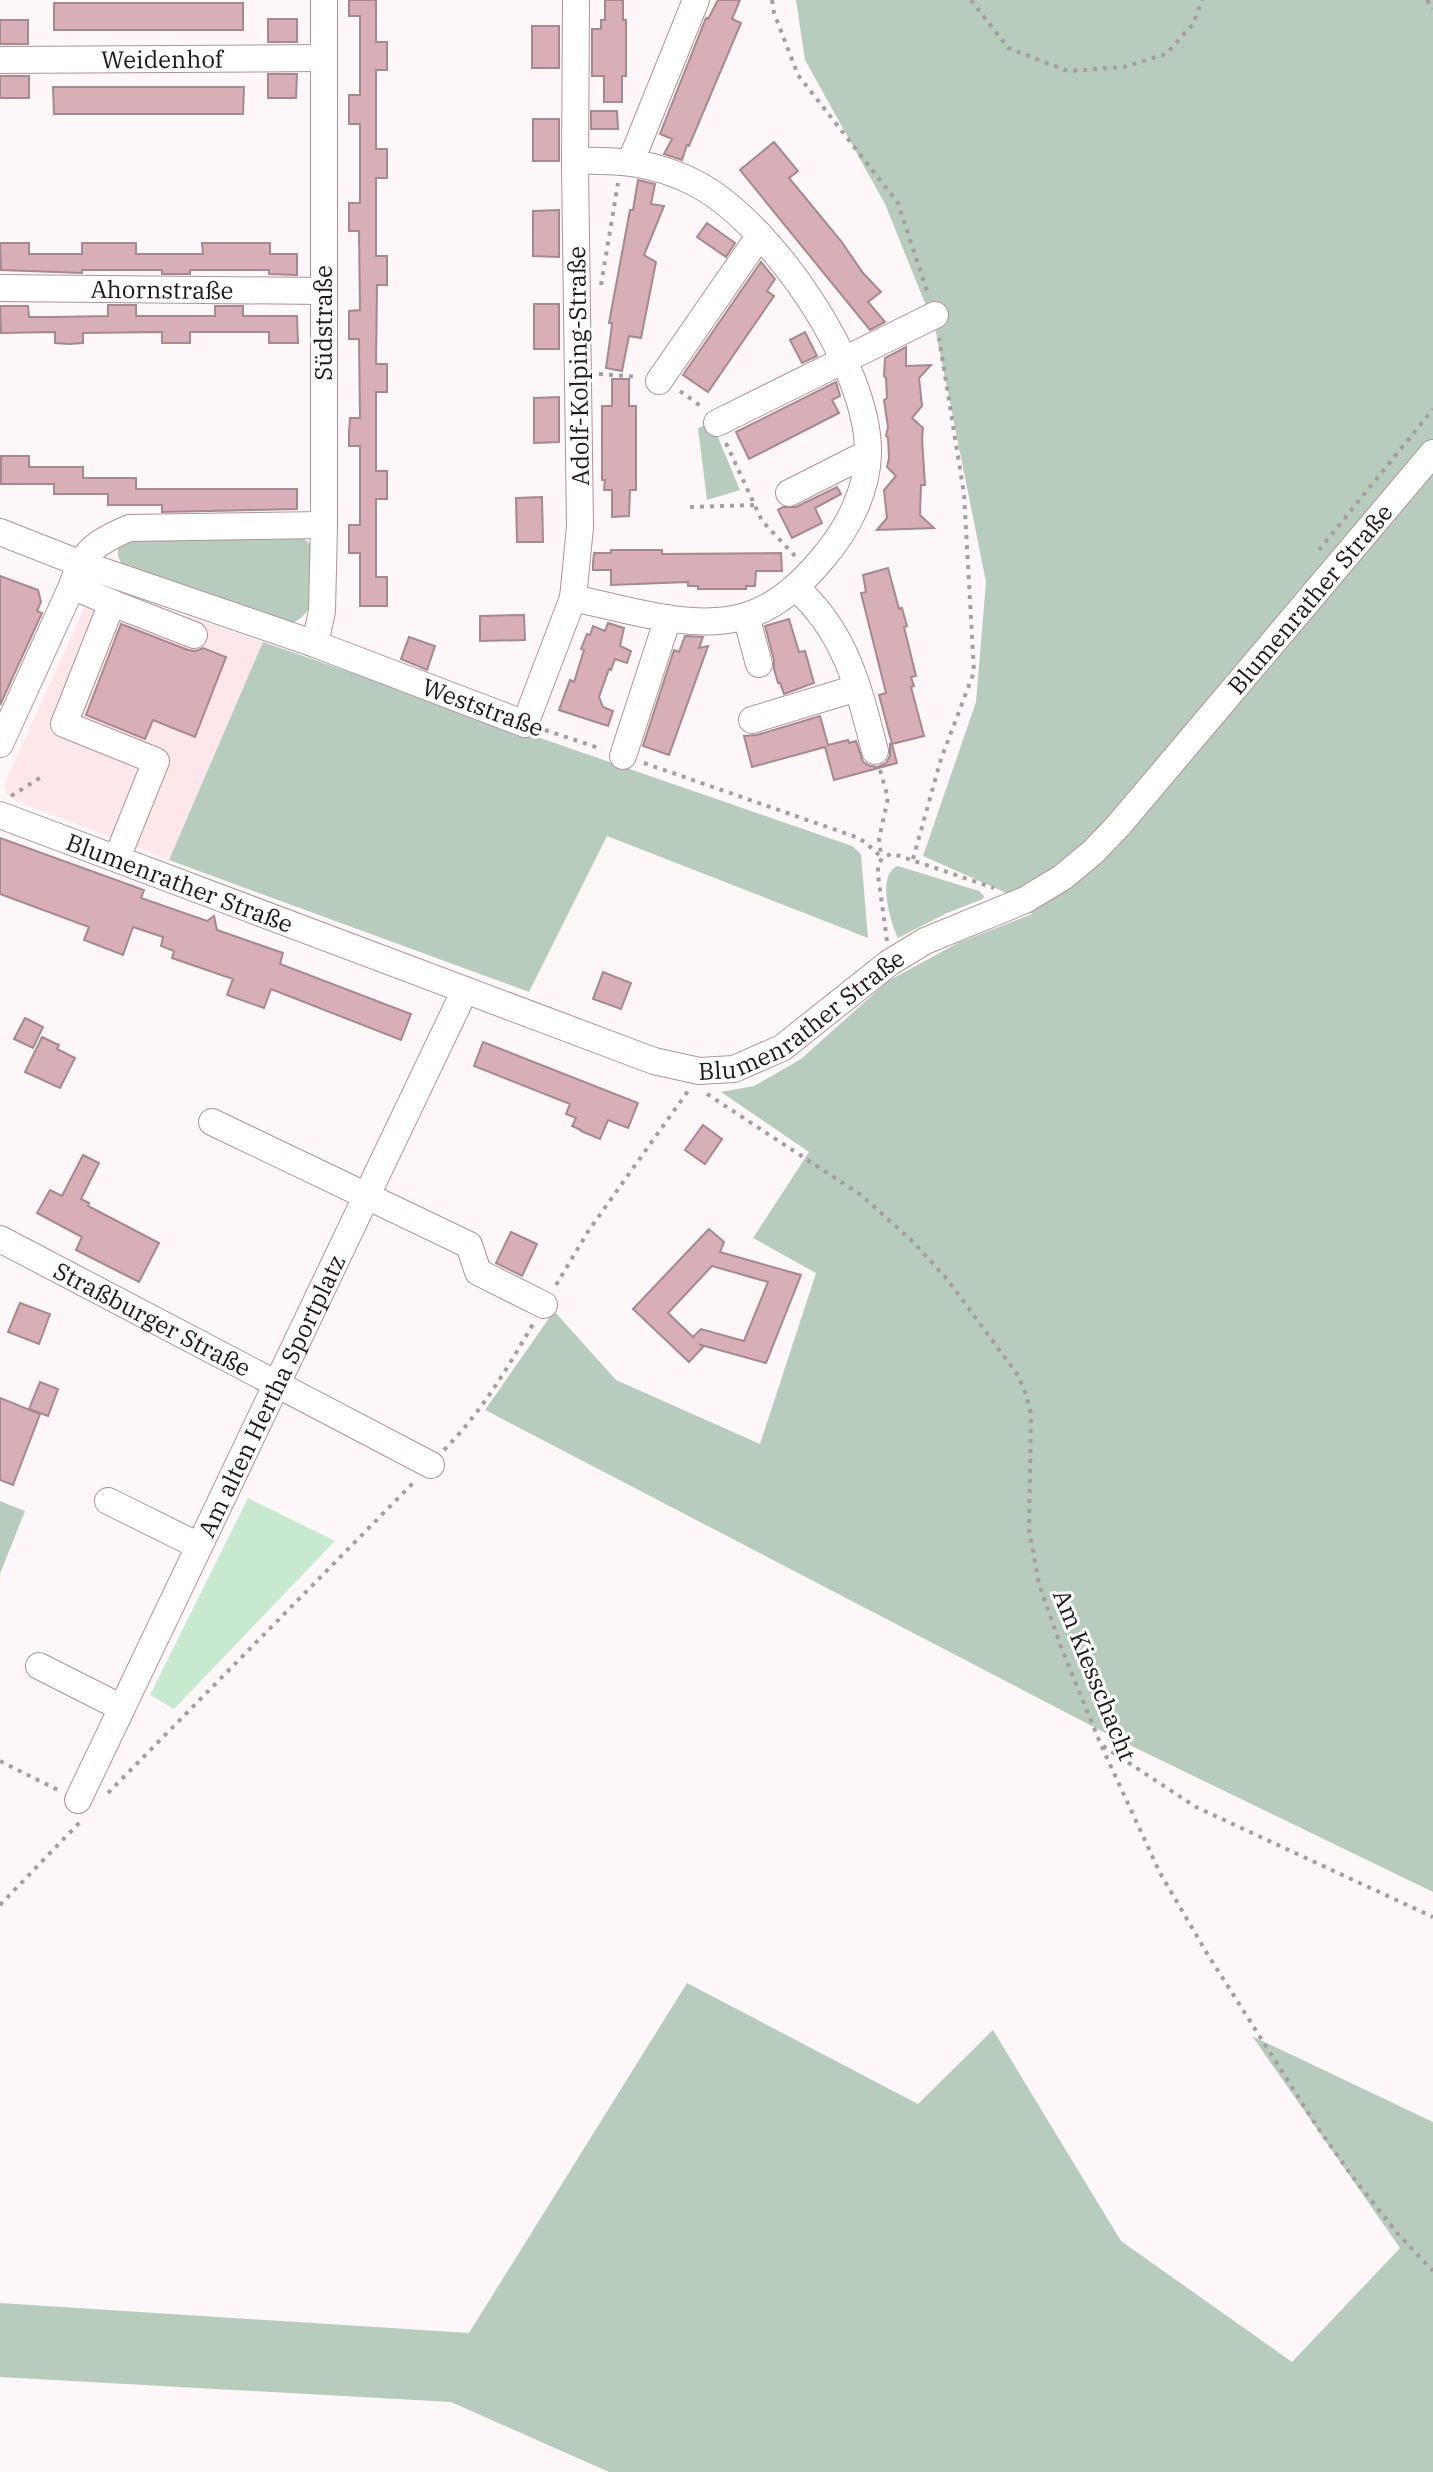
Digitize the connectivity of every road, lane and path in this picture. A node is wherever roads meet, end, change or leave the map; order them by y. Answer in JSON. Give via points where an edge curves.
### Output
{"nodes":[{"id":1,"x":324,"y":0,"type":"edge"},
{"id":2,"x":576,"y":0,"type":"edge"},
{"id":3,"x":696,"y":0,"type":"edge"},
{"id":4,"x":772,"y":0,"type":"edge"},
{"id":5,"x":971,"y":0,"type":"edge"},
{"id":6,"x":1202,"y":0,"type":"edge"},
{"id":7,"x":1427,"y":0,"type":"edge"},
{"id":8,"x":1433,"y":9,"type":"edge"},
{"id":9,"x":324,"y":58,"type":"junction"},
{"id":10,"x":0,"y":60,"type":"edge"},
{"id":11,"x":575,"y":161,"type":"junction"},
{"id":12,"x":626,"y":161,"type":"junction"},
{"id":13,"x":760,"y":235,"type":"junction"},
{"id":14,"x":0,"y":288,"type":"edge"},
{"id":15,"x":323,"y":291,"type":"junction"},
{"id":16,"x":599,"y":298,"type":"dead end"},
{"id":17,"x":935,"y":315,"type":"junction"},
{"id":18,"x":842,"y":359,"type":"junction"},
{"id":19,"x":579,"y":374,"type":"junction"},
{"id":20,"x":659,"y":381,"type":"junction"},
{"id":21,"x":1433,"y":409,"type":"edge"},
{"id":22,"x":717,"y":423,"type":"junction"},
{"id":23,"x":868,"y":453,"type":"junction"},
{"id":24,"x":1433,"y":453,"type":"edge"},
{"id":25,"x":789,"y":493,"type":"dead end"},
{"id":26,"x":755,"y":505,"type":"junction"},
{"id":27,"x":690,"y":507,"type":"dead end"},
{"id":28,"x":324,"y":525,"type":"junction"},
{"id":29,"x":0,"y":532,"type":"edge"},
{"id":30,"x":1314,"y":555,"type":"dead end"},
{"id":31,"x":76,"y":575,"type":"junction"},
{"id":32,"x":803,"y":581,"type":"junction"},
{"id":33,"x":573,"y":598,"type":"junction"},
{"id":34,"x":112,"y":603,"type":"junction"},
{"id":35,"x":746,"y":616,"type":"junction"},
{"id":36,"x":668,"y":618,"type":"junction"},
{"id":37,"x":194,"y":635,"type":"dead end"},
{"id":38,"x":315,"y":644,"type":"junction"},
{"id":39,"x":759,"y":664,"type":"dead end"},
{"id":40,"x":857,"y":688,"type":"junction"},
{"id":41,"x":752,"y":720,"type":"dead end"},
{"id":42,"x":525,"y":724,"type":"junction"},
{"id":43,"x":0,"y":744,"type":"edge"},
{"id":44,"x":875,"y":751,"type":"joint"},
{"id":45,"x":623,"y":756,"type":"junction"},
{"id":46,"x":43,"y":776,"type":"dead end"},
{"id":47,"x":3,"y":808,"type":"edge"},
{"id":48,"x":117,"y":858,"type":"junction"},
{"id":49,"x":882,"y":858,"type":"junction"},
{"id":50,"x":913,"y":859,"type":"junction"},
{"id":51,"x":992,"y":897,"type":"dead end"},
{"id":52,"x":889,"y":963,"type":"junction"},
{"id":53,"x":465,"y":990,"type":"junction"},
{"id":54,"x":692,"y":1085,"type":"dead end"},
{"id":55,"x":709,"y":1095,"type":"dead end"},
{"id":56,"x":212,"y":1122,"type":"dead end"},
{"id":57,"x":366,"y":1196,"type":"junction"},
{"id":58,"x":0,"y":1239,"type":"edge"},
{"id":59,"x":544,"y":1305,"type":"junction"},
{"id":60,"x":276,"y":1385,"type":"junction"},
{"id":61,"x":431,"y":1465,"type":"junction"},
{"id":62,"x":108,"y":1501,"type":"dead end"},
{"id":63,"x":199,"y":1546,"type":"junction"},
{"id":64,"x":39,"y":1666,"type":"dead end"},
{"id":65,"x":122,"y":1708,"type":"junction"},
{"id":66,"x":1101,"y":1745,"type":"junction"},
{"id":67,"x":0,"y":1761,"type":"edge"},
{"id":68,"x":84,"y":1806,"type":"junction"},
{"id":69,"x":0,"y":1905,"type":"edge"},
{"id":70,"x":1433,"y":1917,"type":"edge"},
{"id":71,"x":1433,"y":2271,"type":"edge"}],
"edges":[{"from":1,"to":9,"type":"street","name":"Südstraße"},
{"from":2,"to":11,"type":"street","name":"Adolf-Kolping-Straße"},
{"from":3,"to":12,"type":"street"},
{"from":4,"to":17,"type":"path","via":[[798,75],[898,203]]},
{"from":5,"to":6,"type":"path","via":[[1008,48],[1068,71],[1124,67],[1166,54],[1193,24]]},
{"from":7,"to":8,"type":"path"},
{"from":9,"to":10,"type":"street","name":"Weidenhof"},
{"from":9,"to":15,"type":"street","name":"Südstraße"},
{"from":11,"to":12,"type":"street"},
{"from":11,"to":19,"type":"street","name":"Adolf-Kolping-Straße"},
{"from":12,"to":13,"type":"street","via":[[659,167],[696,183]]},
{"from":12,"to":16,"type":"path"},
{"from":13,"to":18,"type":"street","via":[[803,288]]},
{"from":13,"to":20,"type":"street"},
{"from":14,"to":15,"type":"street","name":"Ahornstraße"},
{"from":15,"to":28,"type":"street","name":"Südstraße"},
{"from":17,"to":18,"type":"street"},
{"from":17,"to":50,"type":"path","via":[[964,494],[974,672],[941,759]]},
{"from":18,"to":22,"type":"street"},
{"from":18,"to":23,"type":"street","via":[[858,399]]},
{"from":19,"to":20,"type":"path"},
{"from":19,"to":33,"type":"street","name":"Adolf-Kolping-Straße","via":[[580,527]]},
{"from":20,"to":22,"type":"path","via":[[668,382]]},
{"from":21,"to":30,"type":"path"},
{"from":22,"to":26,"type":"path"},
{"from":23,"to":25,"type":"street"},
{"from":23,"to":32,"type":"street","via":[[858,504],[833,546]]},
{"from":24,"to":52,"type":"street","name":"Blumenrather Straße","via":[[1093,852],[1025,900],[925,941]]},
{"from":26,"to":27,"type":"path"},
{"from":26,"to":32,"type":"path","via":[[762,521],[782,539]]},
{"from":28,"to":31,"type":"street","via":[[129,528],[101,541]]},
{"from":28,"to":38,"type":"street","name":"Südstraße","via":[[322,611]]},
{"from":29,"to":31,"type":"street","name":"Weststraße"},
{"from":31,"to":34,"type":"street"},
{"from":31,"to":38,"type":"street","name":"Weststraße"},
{"from":31,"to":43,"type":"street"},
{"from":32,"to":35,"type":"street"},
{"from":32,"to":40,"type":"street","via":[[845,651]]},
{"from":33,"to":36,"type":"street"},
{"from":33,"to":42,"type":"street","name":"Adolf-Kolping-Straße"},
{"from":34,"to":37,"type":"street"},
{"from":34,"to":48,"type":"street","via":[[64,724],[156,761]]},
{"from":35,"to":36,"type":"street","via":[[691,622]]},
{"from":35,"to":39,"type":"street"},
{"from":36,"to":45,"type":"street"},
{"from":38,"to":42,"type":"street","name":"Weststraße"},
{"from":40,"to":41,"type":"street"},
{"from":40,"to":44,"type":"street"},
{"from":42,"to":45,"type":"path","name":"Weststraße"},
{"from":44,"to":49,"type":"path","via":[[888,798],[879,839]]},
{"from":45,"to":49,"type":"path","name":"Weststraße","via":[[856,837]]},
{"from":46,"to":47,"type":"path"},
{"from":47,"to":48,"type":"street","name":"Blumenrather Straße"},
{"from":48,"to":53,"type":"street","name":"Blumenrather Straße"},
{"from":49,"to":50,"type":"path","via":[[891,854]]},
{"from":49,"to":52,"type":"path","via":[[878,875]]},
{"from":50,"to":51,"type":"path","via":[[1002,891]]},
{"from":52,"to":53,"type":"street","name":"Blumenrather Straße","via":[[782,1048],[734,1069],[699,1071],[654,1061]]},
{"from":53,"to":57,"type":"street","name":"Am alten Hertha Sportplatz"},
{"from":54,"to":59,"type":"path","via":[[589,1230]]},
{"from":55,"to":66,"type":"path","name":"Am Kiesschacht","via":[[861,1195],[912,1241],[1017,1374],[1031,1414],[1029,1529],[1039,1584]]},
{"from":56,"to":57,"type":"street"},
{"from":57,"to":59,"type":"street","via":[[469,1245],[478,1272]]},
{"from":57,"to":60,"type":"street","name":"Am alten Hertha Sportplatz"},
{"from":58,"to":60,"type":"street","name":"Straßburger Straße"},
{"from":59,"to":61,"type":"path","via":[[473,1420]]},
{"from":60,"to":61,"type":"street","name":"Straßburger Straße"},
{"from":60,"to":63,"type":"street","name":"Am alten Hertha Sportplatz"},
{"from":61,"to":68,"type":"path"},
{"from":62,"to":63,"type":"street"},
{"from":63,"to":65,"type":"street","name":"Am alten Hertha Sportplatz"},
{"from":64,"to":65,"type":"street"},
{"from":65,"to":68,"type":"street","name":"Am alten Hertha Sportplatz"},
{"from":66,"to":70,"type":"path","via":[[1196,1807]]},
{"from":66,"to":71,"type":"path","name":"Am Kiesschacht","via":[[1160,1873],[1286,2080],[1352,2176]]},
{"from":67,"to":68,"type":"path"},
{"from":68,"to":69,"type":"path"}]}
